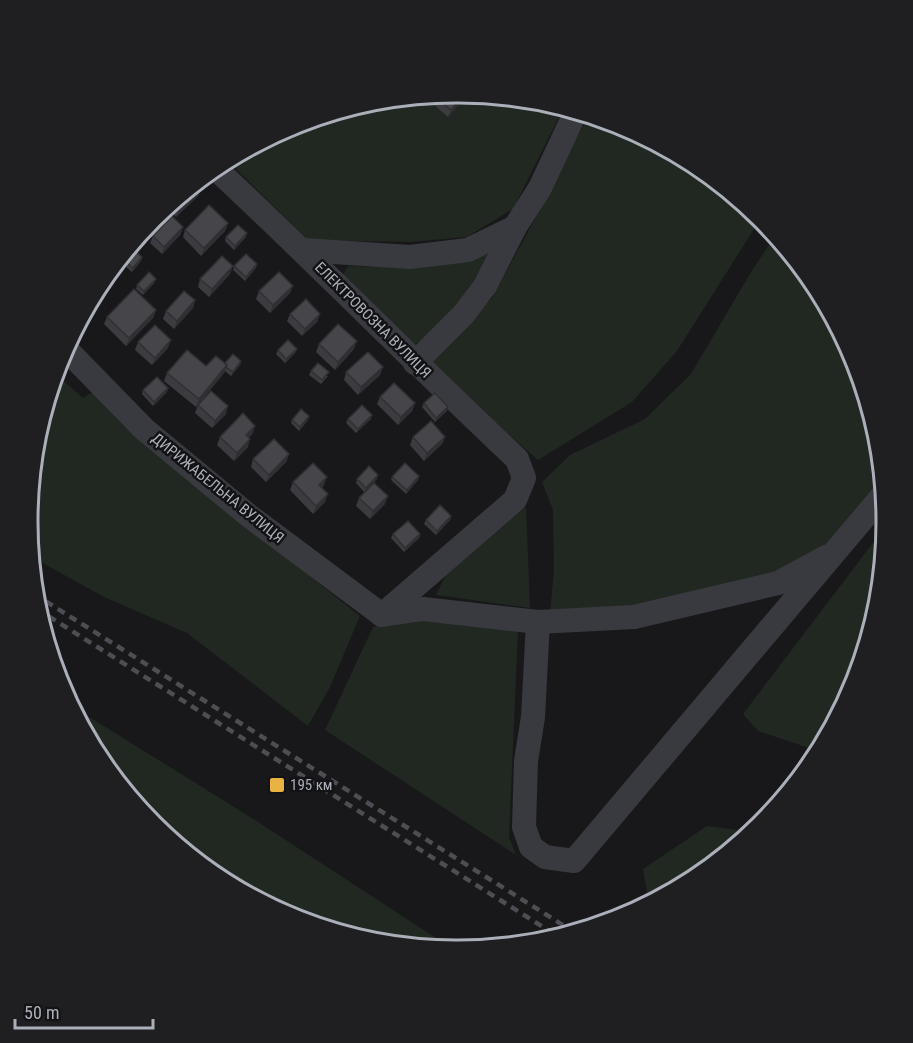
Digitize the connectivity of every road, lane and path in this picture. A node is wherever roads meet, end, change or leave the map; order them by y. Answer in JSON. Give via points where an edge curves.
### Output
{"nodes":[{"id":1,"x":572,"y":119,"type":"edge"},
{"id":2,"x":222,"y":174,"type":"edge"},
{"id":3,"x":515,"y":227,"type":"junction"},
{"id":4,"x":303,"y":250,"type":"junction"},
{"id":5,"x":72,"y":356,"type":"edge"},
{"id":6,"x":415,"y":363,"type":"junction"},
{"id":7,"x":875,"y":504,"type":"edge"},
{"id":8,"x":839,"y":549,"type":"junction"},
{"id":9,"x":382,"y":615,"type":"junction"},
{"id":10,"x":538,"y":622,"type":"junction"}],
"edges":[{"from":1,"to":3,"type":"street","via":[[540,188]]},
{"from":2,"to":4,"type":"street","name":"ЕЛЕКТРОВОЗНА ВУЛИЦЯ"},
{"from":3,"to":4,"type":"street","via":[[468,250],[410,257]]},
{"from":3,"to":6,"type":"street","via":[[474,301]]},
{"from":4,"to":6,"type":"street","name":"ЕЛЕКТРОВОЗНА ВУЛИЦЯ"},
{"from":5,"to":9,"type":"street","name":"ДИРИЖАБЕЛЬНА ВУЛИЦЯ","via":[[144,429],[248,515]]},
{"from":6,"to":9,"type":"street","name":"ЕЛЕКТРОВОЗНА ВУЛИЦЯ","via":[[517,459],[524,478],[515,500]]},
{"from":7,"to":8,"type":"street"},
{"from":8,"to":10,"type":"street","via":[[778,583],[634,617]]},
{"from":8,"to":10,"type":"street","via":[[574,861],[545,857],[531,847],[524,826]]},
{"from":9,"to":10,"type":"street","via":[[423,609]]}]}
